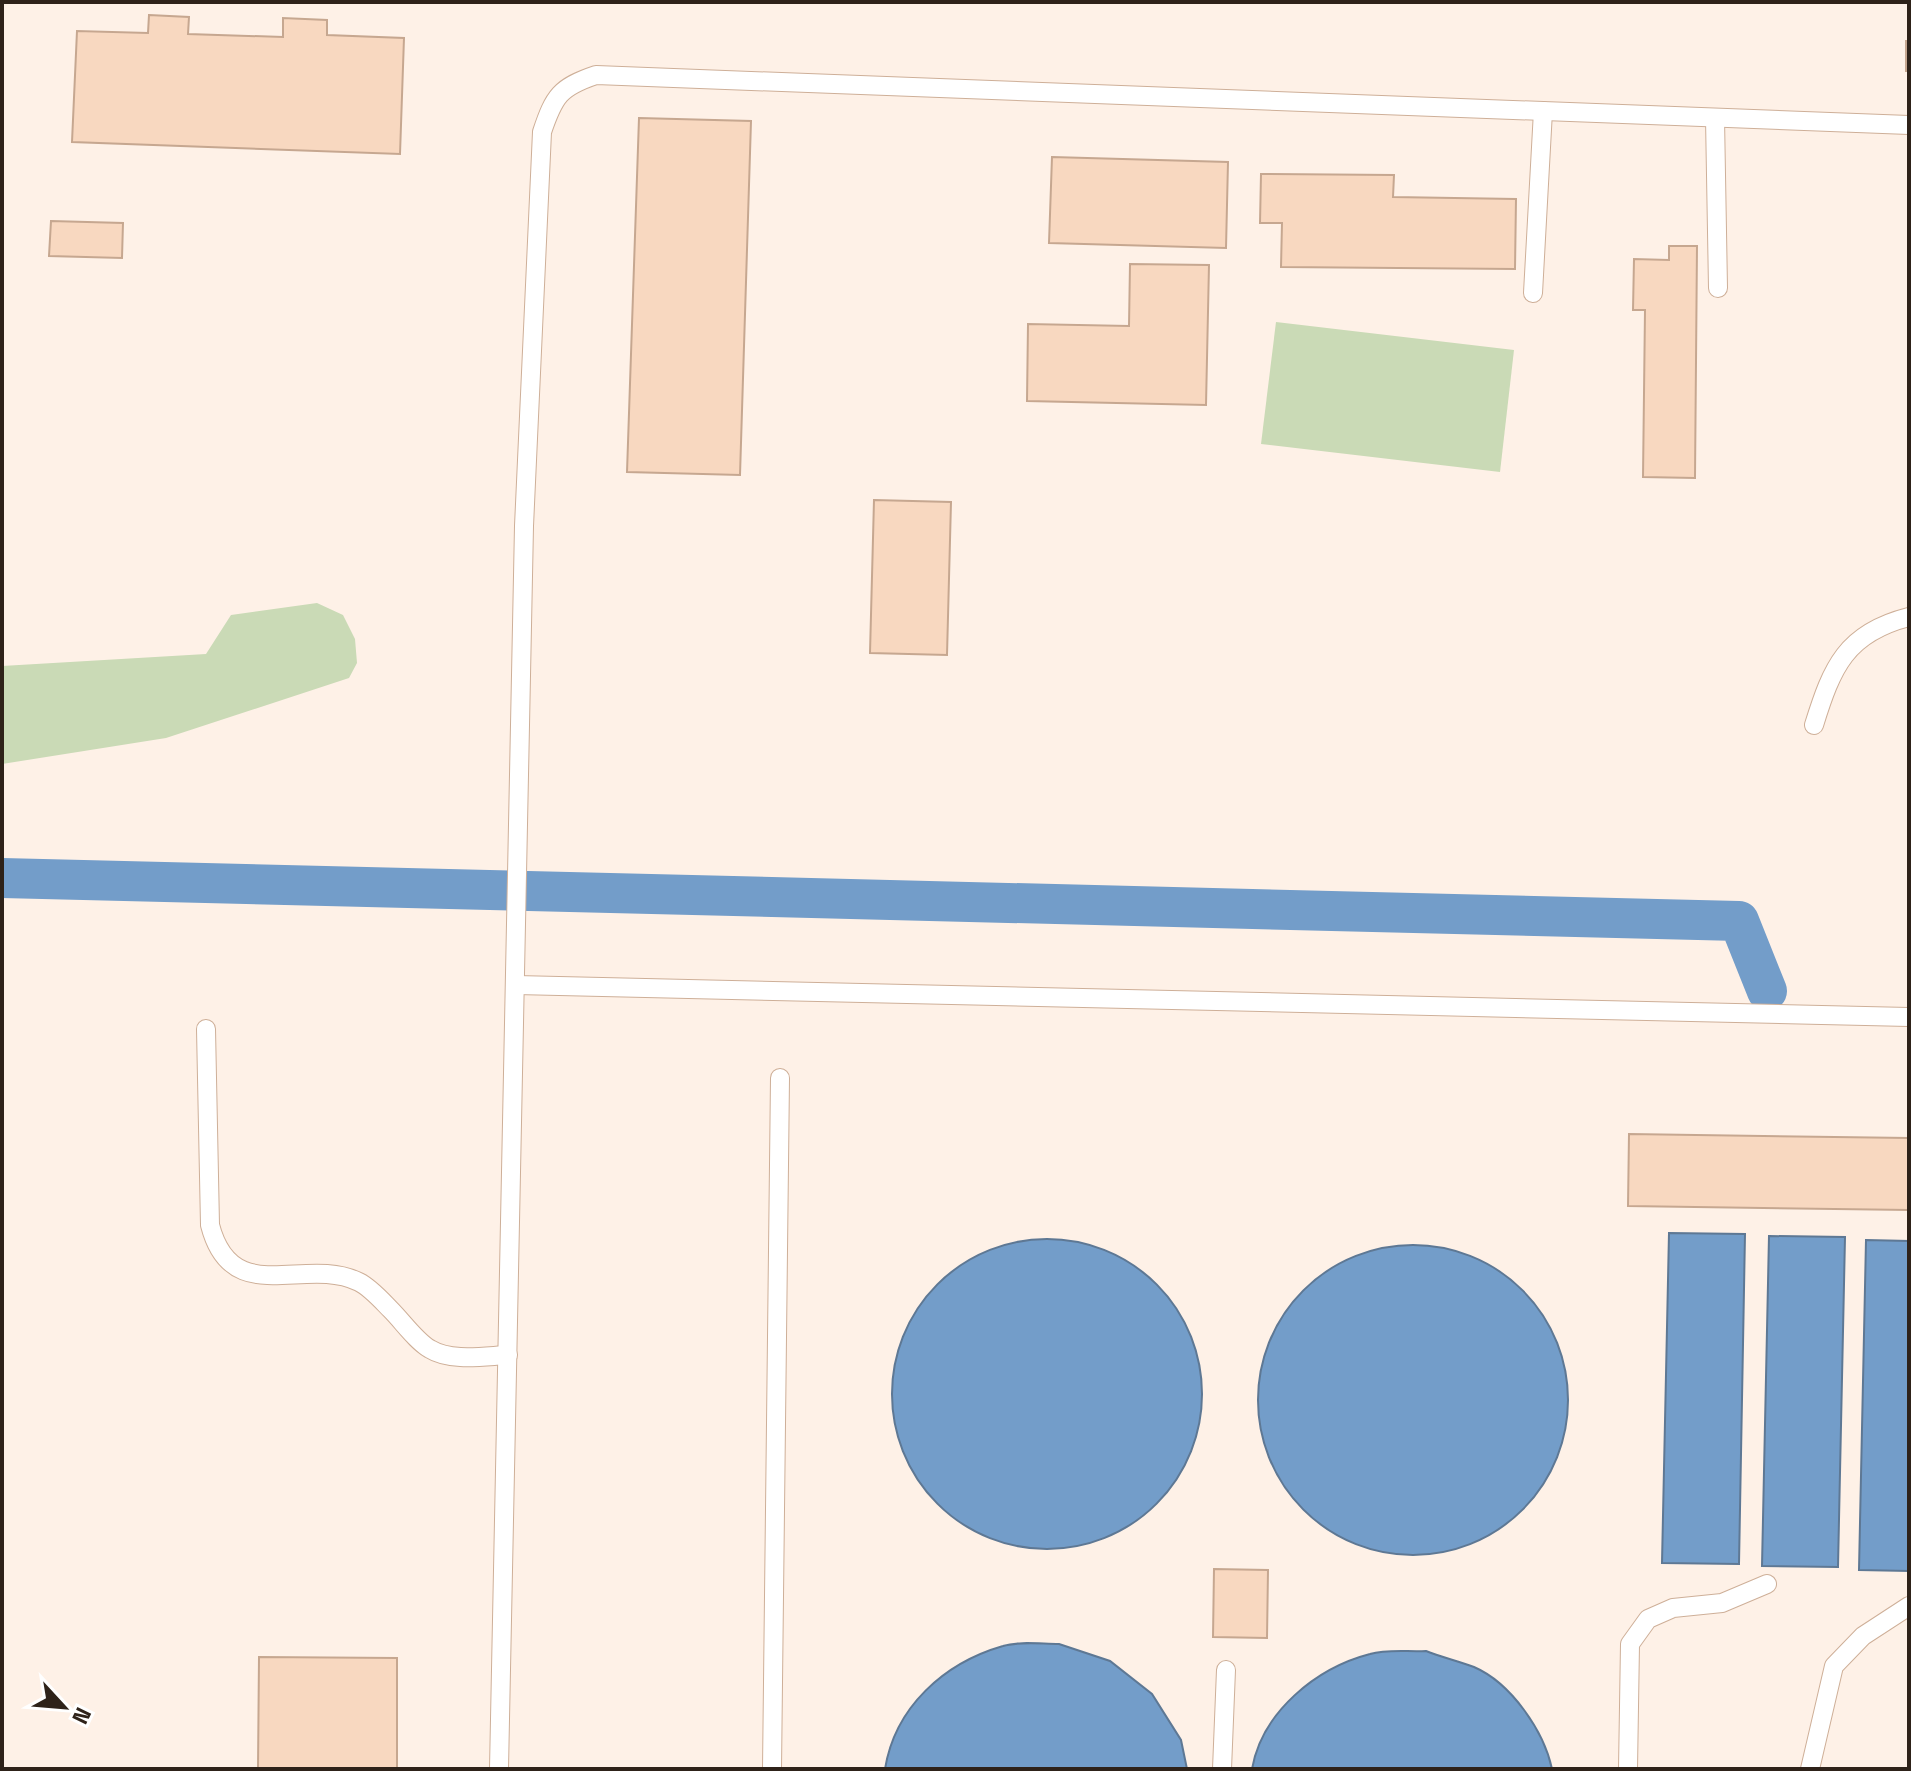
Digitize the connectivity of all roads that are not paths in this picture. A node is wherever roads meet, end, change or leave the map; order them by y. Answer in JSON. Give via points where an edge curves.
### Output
{"nodes":[{"id":1,"x":1543,"y":111,"type":"junction"},
{"id":2,"x":1715,"y":118,"type":"junction"},
{"id":3,"x":1909,"y":125,"type":"edge"},
{"id":4,"x":1718,"y":288,"type":"dead end"},
{"id":5,"x":1533,"y":293,"type":"dead end"},
{"id":6,"x":1909,"y":617,"type":"edge"},
{"id":7,"x":1814,"y":725,"type":"dead end"},
{"id":8,"x":516,"y":985,"type":"junction"},
{"id":9,"x":1909,"y":1017,"type":"edge"},
{"id":10,"x":206,"y":1029,"type":"dead end"},
{"id":11,"x":780,"y":1078,"type":"dead end"},
{"id":12,"x":508,"y":1355,"type":"junction"},
{"id":13,"x":1767,"y":1584,"type":"dead end"},
{"id":14,"x":1909,"y":1606,"type":"edge"},
{"id":15,"x":1226,"y":1670,"type":"dead end"},
{"id":16,"x":499,"y":1769,"type":"edge"},
{"id":17,"x":772,"y":1769,"type":"edge"},
{"id":18,"x":1222,"y":1769,"type":"edge"},
{"id":19,"x":1628,"y":1769,"type":"edge"},
{"id":20,"x":1810,"y":1769,"type":"edge"}],
"edges":[{"from":1,"to":2,"type":"lane"},
{"from":1,"to":5,"type":"lane"},
{"from":1,"to":8,"type":"lane","via":[[596,75],[572,83],[551,105],[542,132],[524,526]]},
{"from":2,"to":3,"type":"lane"},
{"from":2,"to":4,"type":"lane"},
{"from":6,"to":7,"type":"lane","via":[[1883,624],[1851,646],[1826,685]]},
{"from":8,"to":9,"type":"lane"},
{"from":8,"to":12,"type":"lane"},
{"from":10,"to":12,"type":"lane","via":[[210,1225],[215,1246],[227,1262],[262,1274],[342,1276],[361,1283],[430,1349],[453,1356]]},
{"from":11,"to":17,"type":"lane"},
{"from":12,"to":16,"type":"lane"},
{"from":13,"to":19,"type":"lane","via":[[1722,1603],[1673,1608],[1648,1619],[1630,1644]]},
{"from":14,"to":20,"type":"lane","via":[[1863,1636],[1834,1666]]},
{"from":15,"to":18,"type":"lane"}]}
